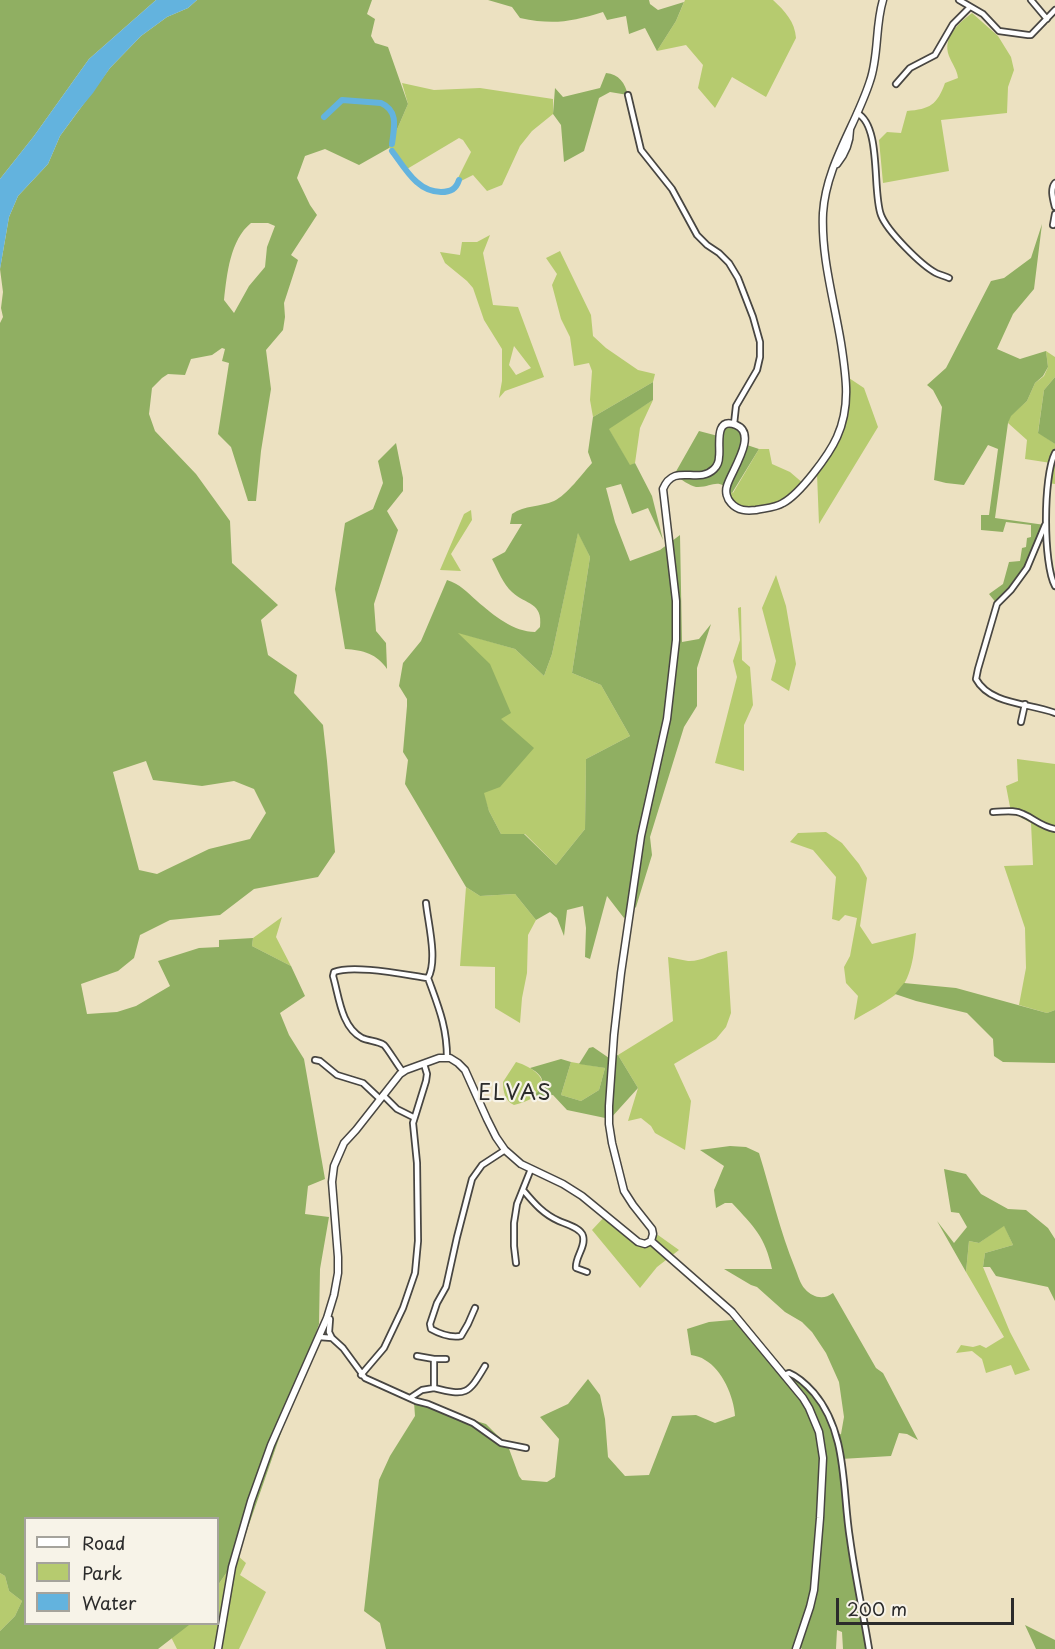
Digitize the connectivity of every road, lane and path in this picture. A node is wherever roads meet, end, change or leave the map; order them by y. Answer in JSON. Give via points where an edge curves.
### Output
{"nodes":[{"id":1,"x":883,"y":0,"type":"edge"},
{"id":2,"x":959,"y":0,"type":"edge"},
{"id":3,"x":1031,"y":0,"type":"edge"},
{"id":4,"x":970,"y":7,"type":"junction"},
{"id":5,"x":1055,"y":10,"type":"edge"},
{"id":6,"x":1047,"y":19,"type":"junction"},
{"id":7,"x":896,"y":84,"type":"dead end"},
{"id":8,"x":628,"y":95,"type":"dead end"},
{"id":9,"x":857,"y":113,"type":"junction"},
{"id":10,"x":1055,"y":183,"type":"edge"},
{"id":11,"x":1055,"y":207,"type":"edge"},
{"id":12,"x":1055,"y":214,"type":"edge"},
{"id":13,"x":1053,"y":225,"type":"dead end"},
{"id":14,"x":949,"y":278,"type":"dead end"},
{"id":15,"x":734,"y":424,"type":"junction"},
{"id":16,"x":1055,"y":453,"type":"edge"},
{"id":17,"x":1045,"y":525,"type":"junction"},
{"id":18,"x":1055,"y":586,"type":"edge"},
{"id":19,"x":1025,"y":704,"type":"junction"},
{"id":20,"x":1055,"y":713,"type":"edge"},
{"id":21,"x":1021,"y":722,"type":"dead end"},
{"id":22,"x":993,"y":812,"type":"dead end"},
{"id":23,"x":1055,"y":829,"type":"edge"},
{"id":24,"x":426,"y":903,"type":"dead end"},
{"id":25,"x":428,"y":978,"type":"junction"},
{"id":26,"x":447,"y":1058,"type":"junction"},
{"id":27,"x":315,"y":1060,"type":"dead end"},
{"id":28,"x":424,"y":1064,"type":"junction"},
{"id":29,"x":403,"y":1072,"type":"junction"},
{"id":30,"x":381,"y":1097,"type":"junction"},
{"id":31,"x":413,"y":1117,"type":"junction"},
{"id":32,"x":506,"y":1150,"type":"junction"},
{"id":33,"x":531,"y":1169,"type":"junction"},
{"id":34,"x":523,"y":1190,"type":"junction"},
{"id":35,"x":651,"y":1241,"type":"junction"},
{"id":36,"x":516,"y":1263,"type":"dead end"},
{"id":37,"x":587,"y":1272,"type":"dead end"},
{"id":38,"x":475,"y":1308,"type":"dead end"},
{"id":39,"x":327,"y":1318,"type":"junction"},
{"id":40,"x":319,"y":1337,"type":"junction"},
{"id":41,"x":332,"y":1338,"type":"junction"},
{"id":42,"x":417,"y":1356,"type":"dead end"},
{"id":43,"x":434,"y":1359,"type":"junction"},
{"id":44,"x":446,"y":1359,"type":"dead end"},
{"id":45,"x":485,"y":1366,"type":"dead end"},
{"id":46,"x":784,"y":1374,"type":"junction"},
{"id":47,"x":361,"y":1375,"type":"junction"},
{"id":48,"x":434,"y":1388,"type":"junction"},
{"id":49,"x":410,"y":1398,"type":"junction"},
{"id":50,"x":526,"y":1449,"type":"dead end"},
{"id":51,"x":218,"y":1649,"type":"edge"},
{"id":52,"x":796,"y":1649,"type":"edge"},
{"id":53,"x":869,"y":1649,"type":"edge"}],
"edges":[{"from":1,"to":9,"type":"street","via":[[872,74]]},
{"from":2,"to":4,"type":"street"},
{"from":3,"to":6,"type":"street"},
{"from":4,"to":6,"type":"street","via":[[1003,32],[1030,35]]},
{"from":4,"to":7,"type":"street","via":[[953,24],[935,55],[910,68]]},
{"from":5,"to":6,"type":"street"},
{"from":8,"to":15,"type":"street","via":[[641,150],[672,189],[697,235],[729,263],[753,317],[760,357],[757,370],[736,406]]},
{"from":9,"to":14,"type":"street","via":[[869,128],[884,221],[919,261]]},
{"from":9,"to":15,"type":"street","via":[[835,167],[825,201],[823,226],[846,376],[845,413],[837,438],[792,497],[774,507],[741,510],[727,495],[745,436]]},
{"from":10,"to":11,"type":"street"},
{"from":12,"to":13,"type":"street"},
{"from":15,"to":35,"type":"street","via":[[721,430],[715,469],[707,474],[674,475],[665,483],[662,495],[672,556],[676,640],[667,719],[641,836],[619,994],[609,1106],[612,1143],[622,1183],[652,1229]]},
{"from":16,"to":17,"type":"street"},
{"from":17,"to":18,"type":"street"},
{"from":17,"to":19,"type":"street","via":[[1027,568],[998,604],[976,676],[978,683],[999,699]]},
{"from":19,"to":20,"type":"street"},
{"from":19,"to":21,"type":"street"},
{"from":22,"to":23,"type":"street","via":[[1014,811]]},
{"from":24,"to":25,"type":"street","via":[[433,962]]},
{"from":25,"to":26,"type":"street","via":[[443,1021]]},
{"from":25,"to":29,"type":"street","via":[[355,969],[334,972],[343,1015],[349,1025],[362,1038],[386,1047]]},
{"from":26,"to":28,"type":"street"},
{"from":26,"to":32,"type":"street","via":[[465,1070]]},
{"from":27,"to":30,"type":"street","via":[[338,1076],[363,1083]]},
{"from":28,"to":29,"type":"street"},
{"from":28,"to":31,"type":"street","via":[[426,1081]]},
{"from":29,"to":30,"type":"street"},
{"from":30,"to":31,"type":"street"},
{"from":30,"to":39,"type":"street","via":[[344,1143],[334,1166],[338,1273]]},
{"from":31,"to":47,"type":"street","via":[[418,1241],[414,1273],[384,1348]]},
{"from":32,"to":33,"type":"street"},
{"from":32,"to":38,"type":"street","via":[[482,1165],[472,1179],[446,1287],[437,1303],[431,1329],[460,1336]]},
{"from":33,"to":34,"type":"street"},
{"from":33,"to":35,"type":"street","via":[[582,1196],[638,1242]]},
{"from":34,"to":36,"type":"street","via":[[514,1223]]},
{"from":34,"to":37,"type":"street","via":[[536,1207],[581,1232],[583,1245],[575,1262],[576,1268]]},
{"from":35,"to":46,"type":"street","via":[[732,1312]]},
{"from":39,"to":40,"type":"street"},
{"from":39,"to":41,"type":"street"},
{"from":40,"to":41,"type":"street"},
{"from":40,"to":51,"type":"street","via":[[251,1501],[232,1567]]},
{"from":41,"to":47,"type":"street"},
{"from":42,"to":43,"type":"street"},
{"from":43,"to":44,"type":"street"},
{"from":43,"to":48,"type":"street"},
{"from":45,"to":48,"type":"street","via":[[468,1390],[458,1393]]},
{"from":46,"to":52,"type":"street","via":[[809,1408],[819,1432],[823,1458],[814,1590]]},
{"from":46,"to":53,"type":"street","via":[[800,1379],[818,1398],[837,1439]]},
{"from":47,"to":49,"type":"street"},
{"from":48,"to":49,"type":"street"},
{"from":49,"to":50,"type":"street","via":[[473,1423],[501,1443]]}]}
